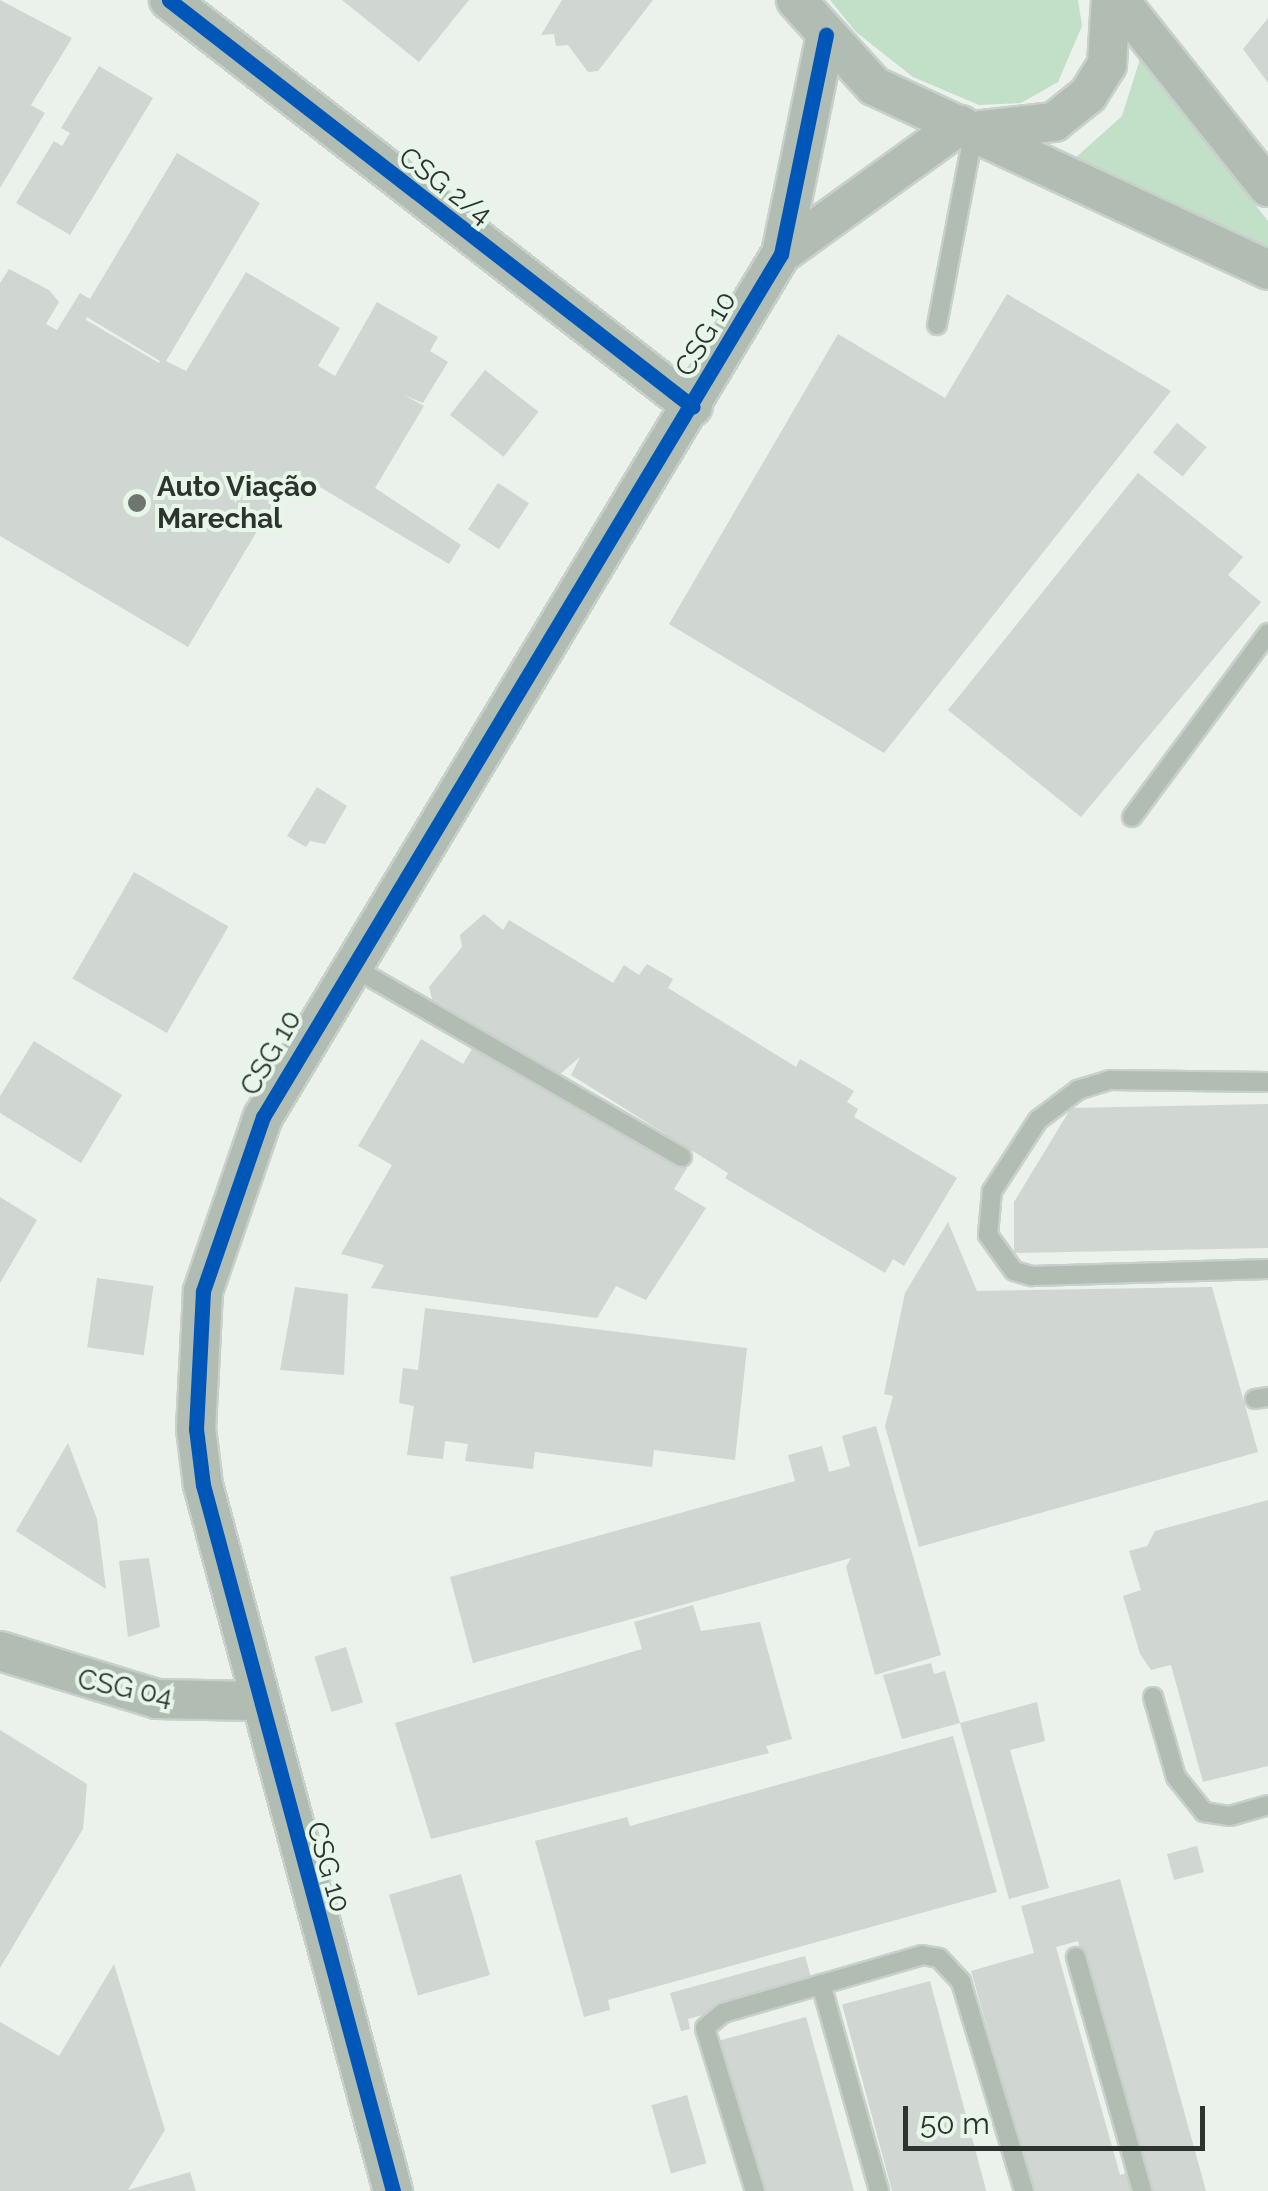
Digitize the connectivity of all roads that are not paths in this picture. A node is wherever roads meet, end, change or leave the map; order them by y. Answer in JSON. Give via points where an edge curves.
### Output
{"nodes":[{"id":1,"x":170,"y":0,"type":"edge"},
{"id":2,"x":796,"y":0,"type":"edge"},
{"id":3,"x":1110,"y":0,"type":"edge"},
{"id":4,"x":1119,"y":0,"type":"edge"},
{"id":5,"x":826,"y":36,"type":"junction"},
{"id":6,"x":966,"y":128,"type":"junction"},
{"id":7,"x":1268,"y":187,"type":"edge"},
{"id":8,"x":781,"y":254,"type":"junction"},
{"id":9,"x":1268,"y":270,"type":"edge"},
{"id":10,"x":936,"y":325,"type":"dead end"},
{"id":11,"x":693,"y":408,"type":"junction"},
{"id":12,"x":1268,"y":633,"type":"edge"},
{"id":13,"x":1132,"y":817,"type":"dead end"},
{"id":14,"x":351,"y":966,"type":"junction"},
{"id":15,"x":1268,"y":1082,"type":"edge"},
{"id":16,"x":682,"y":1157,"type":"dead end"},
{"id":17,"x":1268,"y":1269,"type":"edge"},
{"id":18,"x":0,"y":1651,"type":"edge"},
{"id":19,"x":1153,"y":1697,"type":"dead end"},
{"id":20,"x":255,"y":1701,"type":"junction"},
{"id":21,"x":1268,"y":1805,"type":"edge"},
{"id":22,"x":1076,"y":1957,"type":"dead end"},
{"id":23,"x":820,"y":1984,"type":"junction"},
{"id":24,"x":392,"y":2191,"type":"edge"},
{"id":25,"x":755,"y":2191,"type":"edge"},
{"id":26,"x":879,"y":2191,"type":"edge"},
{"id":27,"x":1024,"y":2191,"type":"edge"},
{"id":28,"x":1142,"y":2191,"type":"edge"}],
"edges":[{"from":1,"to":11,"type":"street","name":"CSG 2/4"},
{"from":2,"to":5,"type":"street"},
{"from":3,"to":6,"type":"street","via":[[1107,65],[1088,95],[1054,122]]},
{"from":4,"to":7,"type":"street"},
{"from":5,"to":6,"type":"street","via":[[874,86]]},
{"from":5,"to":8,"type":"street","name":"CSG 10"},
{"from":6,"to":8,"type":"street","name":"CSG 10"},
{"from":6,"to":9,"type":"street"},
{"from":6,"to":10,"type":"lane"},
{"from":8,"to":11,"type":"street","name":"CSG 10"},
{"from":11,"to":14,"type":"street","name":"CSG 10"},
{"from":12,"to":13,"type":"lane"},
{"from":14,"to":16,"type":"lane"},
{"from":14,"to":20,"type":"street","name":"CSG 10","via":[[264,1117],[204,1291],[196,1428],[203,1485]]},
{"from":15,"to":17,"type":"lane","via":[[1110,1080],[1078,1090],[1038,1120],[992,1191],[988,1235],[1014,1271],[1032,1276]]},
{"from":18,"to":20,"type":"street","name":"CSG 04","via":[[157,1699]]},
{"from":19,"to":21,"type":"lane","via":[[1176,1777],[1204,1812],[1230,1816]]},
{"from":20,"to":24,"type":"street","name":"CSG 10"},
{"from":22,"to":28,"type":"lane"},
{"from":23,"to":25,"type":"lane","via":[[723,2013],[705,2028]]},
{"from":23,"to":26,"type":"lane"},
{"from":23,"to":27,"type":"lane","via":[[922,1955],[950,1966]]}]}
